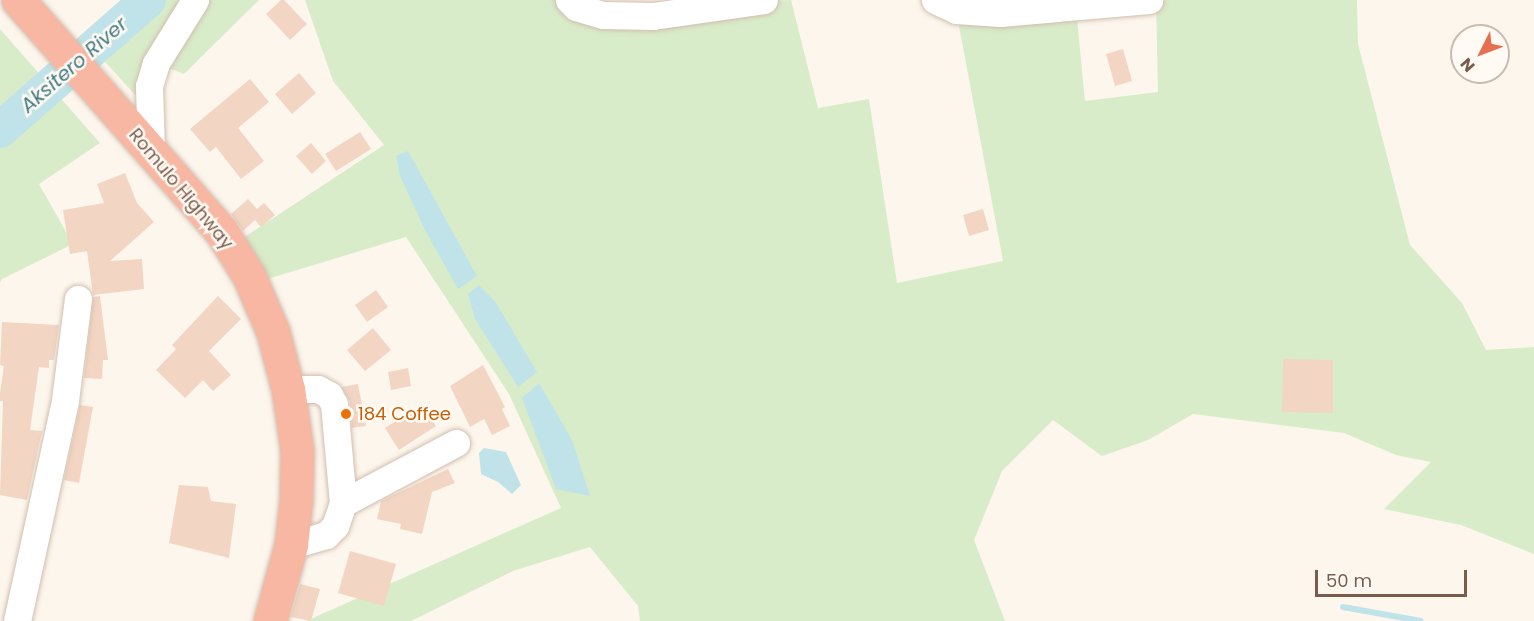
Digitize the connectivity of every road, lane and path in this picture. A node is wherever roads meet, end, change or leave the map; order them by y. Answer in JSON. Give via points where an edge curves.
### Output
{"nodes":[{"id":1,"x":195,"y":0,"type":"edge"},
{"id":2,"x":569,"y":0,"type":"edge"},
{"id":3,"x":764,"y":0,"type":"edge"},
{"id":4,"x":935,"y":0,"type":"edge"},
{"id":5,"x":1149,"y":0,"type":"edge"},
{"id":6,"x":25,"y":9,"type":"edge"},
{"id":7,"x":145,"y":144,"type":"junction"},
{"id":8,"x":78,"y":299,"type":"dead end"},
{"id":9,"x":288,"y":389,"type":"junction"},
{"id":10,"x":456,"y":443,"type":"dead end"},
{"id":11,"x":343,"y":503,"type":"junction"},
{"id":12,"x":291,"y":545,"type":"junction"},
{"id":13,"x":17,"y":621,"type":"edge"},
{"id":14,"x":270,"y":621,"type":"edge"}],
"edges":[{"from":1,"to":7,"type":"street","via":[[152,75]]},
{"from":2,"to":3,"type":"street","via":[[576,7],[603,15],[652,16]]},
{"from":4,"to":5,"type":"street","via":[[957,10],[1000,13]]},
{"from":6,"to":7,"type":"highway","name":"Romulo Highway"},
{"from":7,"to":9,"type":"highway","name":"Romulo Highway","via":[[221,231],[249,276],[273,333]]},
{"from":8,"to":13,"type":"street","via":[[65,400]]},
{"from":9,"to":11,"type":"street","via":[[318,389],[329,395],[334,404]]},
{"from":9,"to":12,"type":"highway","name":"Romulo Highway","via":[[297,450]]},
{"from":10,"to":11,"type":"street"},
{"from":11,"to":12,"type":"street","via":[[335,526],[326,535]]},
{"from":12,"to":14,"type":"highway","name":"Romulo Highway"}]}
